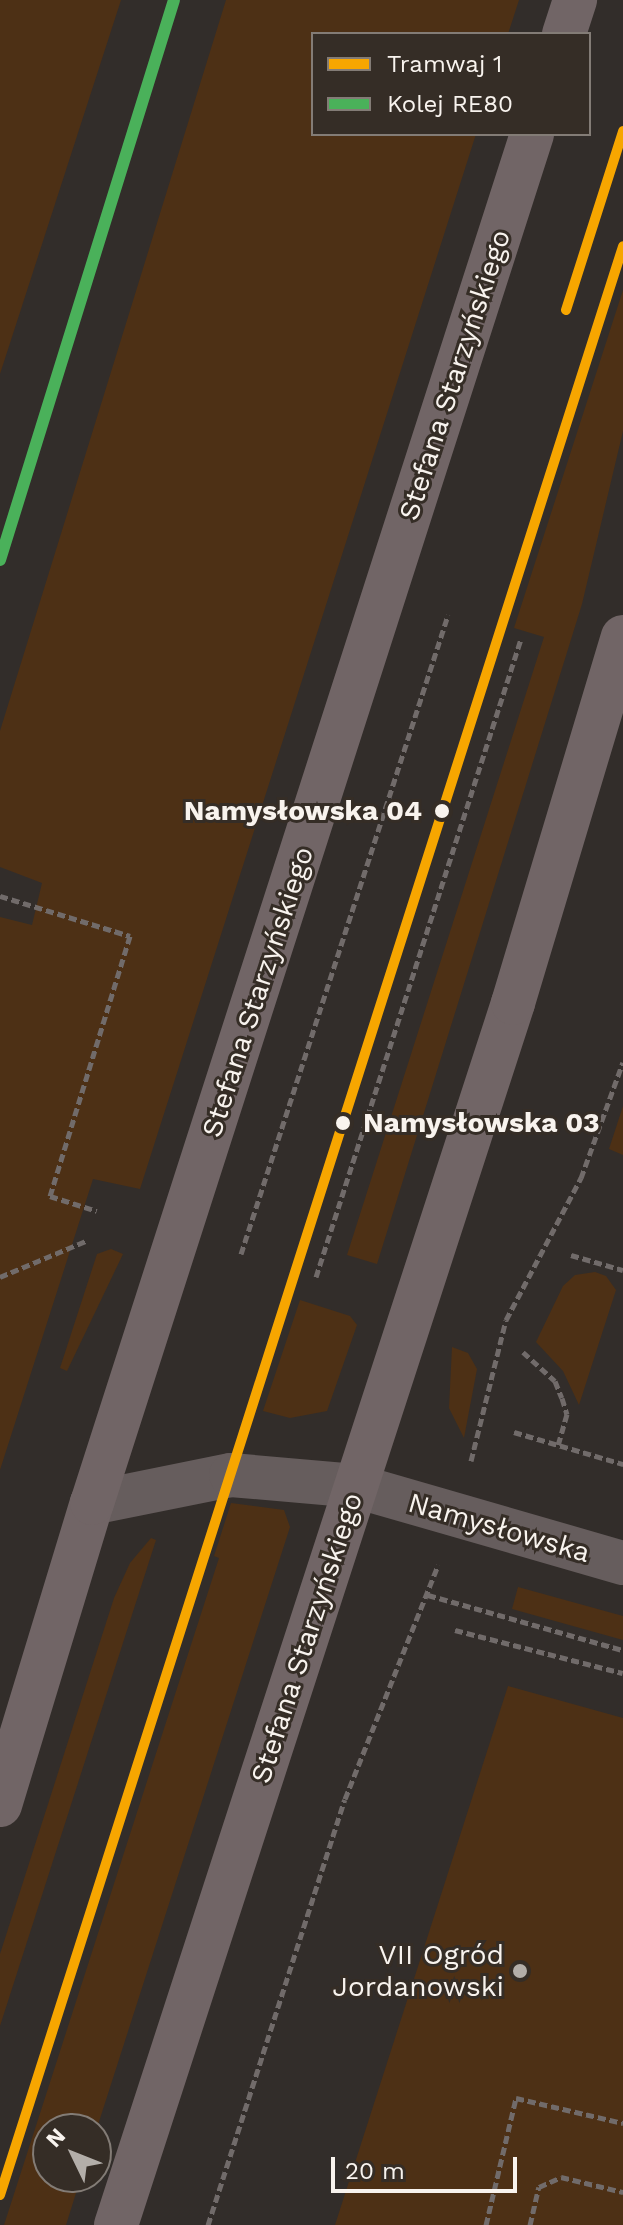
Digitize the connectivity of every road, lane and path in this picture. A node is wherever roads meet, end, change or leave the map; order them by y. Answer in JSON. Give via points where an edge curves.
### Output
{"nodes":[{"id":1,"x":575,"y":0,"type":"edge"},
{"id":2,"x":565,"y":32,"type":"edge"},
{"id":3,"x":531,"y":136,"type":"edge"},
{"id":4,"x":448,"y":615,"type":"dead end"},
{"id":5,"x":623,"y":637,"type":"edge"},
{"id":6,"x":521,"y":639,"type":"dead end"},
{"id":7,"x":0,"y":896,"type":"edge"},
{"id":8,"x":623,"y":1062,"type":"edge"},
{"id":9,"x":97,"y":1211,"type":"dead end"},
{"id":10,"x":88,"y":1240,"type":"dead end"},
{"id":11,"x":241,"y":1254,"type":"dead end"},
{"id":12,"x":571,"y":1255,"type":"dead end"},
{"id":13,"x":623,"y":1270,"type":"edge"},
{"id":14,"x":0,"y":1277,"type":"edge"},
{"id":15,"x":316,"y":1277,"type":"dead end"},
{"id":16,"x":523,"y":1352,"type":"dead end"},
{"id":17,"x":514,"y":1432,"type":"dead end"},
{"id":18,"x":558,"y":1445,"type":"junction"},
{"id":19,"x":623,"y":1464,"type":"edge"},
{"id":20,"x":469,"y":1465,"type":"dead end"},
{"id":21,"x":356,"y":1486,"type":"junction"},
{"id":22,"x":92,"y":1503,"type":"junction"},
{"id":23,"x":623,"y":1563,"type":"edge"},
{"id":24,"x":438,"y":1564,"type":"dead end"},
{"id":25,"x":428,"y":1595,"type":"junction"},
{"id":26,"x":455,"y":1630,"type":"dead end"},
{"id":27,"x":623,"y":1650,"type":"edge"},
{"id":28,"x":623,"y":1673,"type":"edge"},
{"id":29,"x":0,"y":1805,"type":"edge"},
{"id":30,"x":623,"y":2123,"type":"edge"},
{"id":31,"x":623,"y":2192,"type":"edge"},
{"id":32,"x":116,"y":2225,"type":"edge"},
{"id":33,"x":208,"y":2225,"type":"edge"},
{"id":34,"x":486,"y":2225,"type":"edge"},
{"id":35,"x":530,"y":2225,"type":"edge"}],
"edges":[{"from":1,"to":2,"type":"main road"},
{"from":3,"to":22,"type":"main road","name":"Stefana Starzyńskiego"},
{"from":4,"to":11,"type":"path"},
{"from":5,"to":21,"type":"main road","name":"Stefana Starzyńskiego","via":[[589,761]]},
{"from":6,"to":15,"type":"path"},
{"from":7,"to":9,"type":"path","via":[[130,936],[50,1196]]},
{"from":8,"to":20,"type":"path","via":[[581,1178],[506,1320]]},
{"from":10,"to":14,"type":"path"},
{"from":12,"to":13,"type":"path"},
{"from":16,"to":18,"type":"path","via":[[555,1381],[562,1398],[567,1414]]},
{"from":17,"to":18,"type":"path"},
{"from":18,"to":19,"type":"path"},
{"from":21,"to":22,"type":"street","name":"Namysłowska","via":[[231,1475]]},
{"from":21,"to":23,"type":"street","name":"Namysłowska"},
{"from":21,"to":32,"type":"main road","name":"Stefana Starzyńskiego"},
{"from":22,"to":29,"type":"main road","name":"Stefana Starzyńskiego"},
{"from":24,"to":25,"type":"path"},
{"from":25,"to":27,"type":"path"},
{"from":25,"to":33,"type":"path","via":[[345,1799]]},
{"from":26,"to":28,"type":"path"},
{"from":30,"to":34,"type":"path","via":[[516,2098]]},
{"from":31,"to":35,"type":"path","via":[[561,2177],[539,2187]]}]}
